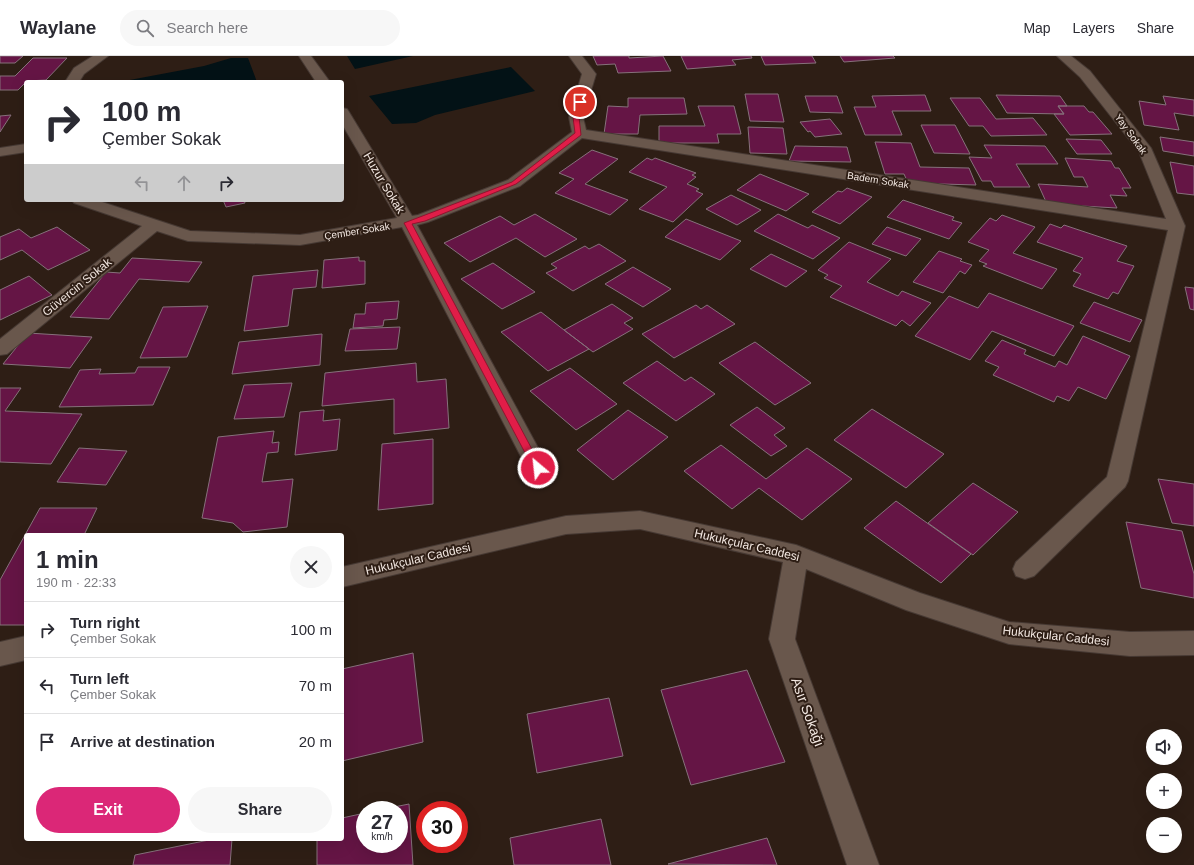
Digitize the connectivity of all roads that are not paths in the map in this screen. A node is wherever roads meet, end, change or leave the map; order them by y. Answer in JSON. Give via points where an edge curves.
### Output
{"nodes":[{"id":1,"x":100,"y":56,"type":"edge"},
{"id":2,"x":305,"y":56,"type":"edge"},
{"id":3,"x":575,"y":56,"type":"edge"},
{"id":4,"x":1063,"y":56,"type":"edge"},
{"id":5,"x":73,"y":80,"type":"edge"},
{"id":6,"x":322,"y":80,"type":"edge"},
{"id":7,"x":344,"y":115,"type":"edge"},
{"id":8,"x":578,"y":133,"type":"junction"},
{"id":9,"x":24,"y":148,"type":"edge"},
{"id":10,"x":0,"y":152,"type":"edge"},
{"id":11,"x":86,"y":202,"type":"edge"},
{"id":12,"x":408,"y":223,"type":"junction"},
{"id":13,"x":154,"y":225,"type":"junction"},
{"id":14,"x":1177,"y":226,"type":"junction"},
{"id":15,"x":0,"y":349,"type":"edge"},
{"id":16,"x":538,"y":468,"type":"dead end"},
{"id":17,"x":796,"y":556,"type":"junction"},
{"id":18,"x":1025,"y":569,"type":"dead end"},
{"id":19,"x":344,"y":577,"type":"edge"},
{"id":20,"x":1194,"y":643,"type":"edge"},
{"id":21,"x":24,"y":648,"type":"edge"},
{"id":22,"x":0,"y":654,"type":"edge"},
{"id":23,"x":863,"y":865,"type":"edge"}],
"edges":[{"from":1,"to":5,"type":"street","via":[[79,71]]},
{"from":2,"to":6,"type":"street"},
{"from":3,"to":8,"type":"street","via":[[589,74],[576,117]]},
{"from":4,"to":14,"type":"street","name":"Yay Sokak","via":[[1085,74],[1146,151]]},
{"from":7,"to":12,"type":"street","name":"Huzur Sokak"},
{"from":8,"to":12,"type":"street","name":"Çember Sokak","via":[[514,183]]},
{"from":8,"to":14,"type":"street","name":"Badem Sokak"},
{"from":9,"to":10,"type":"street"},
{"from":11,"to":13,"type":"street","name":"Çember Sokak"},
{"from":12,"to":13,"type":"street","name":"Çember Sokak","via":[[300,240],[188,236]]},
{"from":12,"to":16,"type":"street","name":"Huzur Sokak"},
{"from":13,"to":15,"type":"street","name":"Güvercin Sokak"},
{"from":14,"to":18,"type":"street","via":[[1117,481]]},
{"from":17,"to":19,"type":"street","name":"Hukukçular Caddesi","via":[[640,520],[566,524]]},
{"from":17,"to":20,"type":"street","name":"Hukukçular Caddesi","via":[[915,602],[1009,633],[1130,644]]},
{"from":17,"to":23,"type":"street","name":"Asır Sokağı","via":[[782,639]]},
{"from":21,"to":22,"type":"street"}]}
